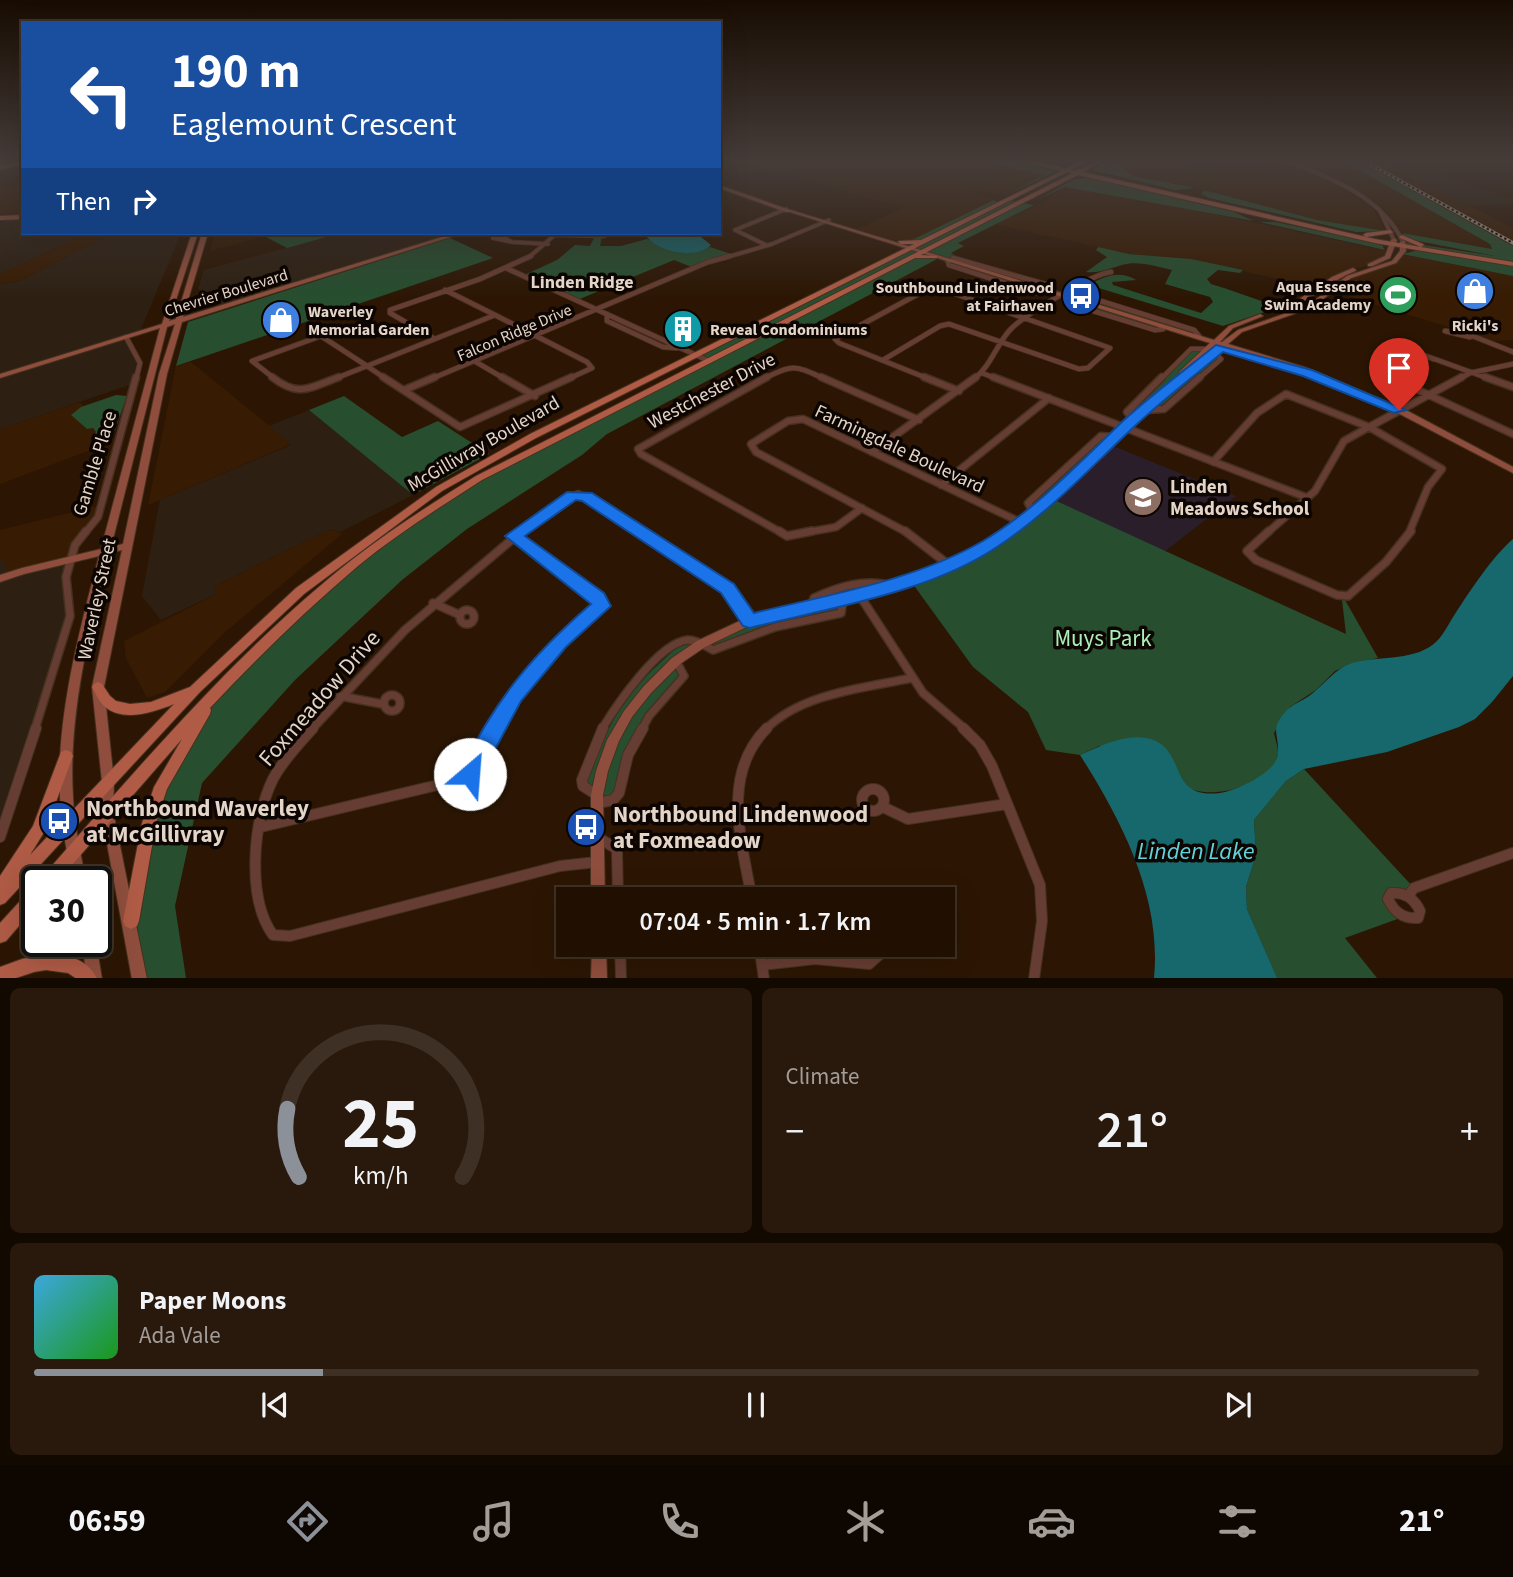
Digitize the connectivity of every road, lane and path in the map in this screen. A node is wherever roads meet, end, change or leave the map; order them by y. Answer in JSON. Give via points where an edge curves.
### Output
{"nodes":[{"id":1,"x":779,"y":207,"type":"edge"},
{"id":2,"x":995,"y":207,"type":"edge"},
{"id":3,"x":1006,"y":207,"type":"edge"},
{"id":4,"x":1229,"y":207,"type":"edge"},
{"id":5,"x":1236,"y":207,"type":"edge"},
{"id":6,"x":1375,"y":207,"type":"edge"},
{"id":7,"x":786,"y":209,"type":"junction"},
{"id":8,"x":1379,"y":209,"type":"junction"},
{"id":9,"x":21,"y":216,"type":"edge"},
{"id":10,"x":0,"y":217,"type":"edge"},
{"id":11,"x":826,"y":221,"type":"junction"},
{"id":12,"x":1390,"y":232,"type":"junction"},
{"id":13,"x":1359,"y":234,"type":"junction"},
{"id":14,"x":194,"y":235,"type":"edge"},
{"id":15,"x":204,"y":235,"type":"edge"},
{"id":16,"x":454,"y":235,"type":"edge"},
{"id":17,"x":555,"y":235,"type":"edge"},
{"id":18,"x":580,"y":235,"type":"edge"},
{"id":19,"x":606,"y":235,"type":"edge"},
{"id":20,"x":512,"y":242,"type":"dead end"},
{"id":21,"x":925,"y":242,"type":"junction"},
{"id":22,"x":548,"y":244,"type":"junction"},
{"id":23,"x":900,"y":244,"type":"junction"},
{"id":24,"x":766,"y":245,"type":"junction"},
{"id":25,"x":1399,"y":245,"type":"junction"},
{"id":26,"x":936,"y":246,"type":"junction"},
{"id":27,"x":1423,"y":247,"type":"junction"},
{"id":28,"x":917,"y":251,"type":"junction"},
{"id":29,"x":902,"y":253,"type":"junction"},
{"id":30,"x":937,"y":255,"type":"junction"},
{"id":31,"x":1397,"y":259,"type":"joint"},
{"id":32,"x":1513,"y":262,"type":"edge"},
{"id":33,"x":506,"y":268,"type":"junction"},
{"id":34,"x":1111,"y":272,"type":"dead end"},
{"id":35,"x":445,"y":290,"type":"junction"},
{"id":36,"x":1063,"y":295,"type":"junction"},
{"id":37,"x":1078,"y":300,"type":"junction"},
{"id":38,"x":598,"y":310,"type":"junction"},
{"id":39,"x":180,"y":312,"type":"junction"},
{"id":40,"x":208,"y":313,"type":"junction"},
{"id":41,"x":495,"y":315,"type":"junction"},
{"id":42,"x":1028,"y":318,"type":"junction"},
{"id":43,"x":177,"y":322,"type":"junction"},
{"id":44,"x":163,"y":326,"type":"junction"},
{"id":45,"x":537,"y":336,"type":"junction"},
{"id":46,"x":126,"y":337,"type":"junction"},
{"id":47,"x":1470,"y":337,"type":"dead end"},
{"id":48,"x":433,"y":338,"type":"junction"},
{"id":49,"x":1002,"y":342,"type":"junction"},
{"id":50,"x":1210,"y":345,"type":"junction"},
{"id":51,"x":1220,"y":348,"type":"junction"},
{"id":52,"x":1513,"y":352,"type":"edge"},
{"id":53,"x":685,"y":354,"type":"junction"},
{"id":54,"x":708,"y":355,"type":"junction"},
{"id":55,"x":1433,"y":359,"type":"dead end"},
{"id":56,"x":883,"y":360,"type":"junction"},
{"id":57,"x":476,"y":362,"type":"junction"},
{"id":58,"x":1513,"y":364,"type":"edge"},
{"id":59,"x":367,"y":365,"type":"junction"},
{"id":60,"x":982,"y":373,"type":"junction"},
{"id":61,"x":1470,"y":373,"type":"junction"},
{"id":62,"x":0,"y":376,"type":"edge"},
{"id":63,"x":1394,"y":381,"type":"dead end"},
{"id":64,"x":1176,"y":383,"type":"junction"},
{"id":65,"x":1513,"y":389,"type":"edge"},
{"id":66,"x":404,"y":390,"type":"junction"},
{"id":67,"x":959,"y":391,"type":"junction"},
{"id":68,"x":1429,"y":395,"type":"junction"},
{"id":69,"x":535,"y":396,"type":"junction"},
{"id":70,"x":1049,"y":398,"type":"junction"},
{"id":71,"x":1145,"y":410,"type":"junction"},
{"id":72,"x":1399,"y":410,"type":"junction"},
{"id":73,"x":1134,"y":419,"type":"junction"},
{"id":74,"x":919,"y":420,"type":"junction"},
{"id":75,"x":1369,"y":427,"type":"junction"},
{"id":76,"x":1125,"y":428,"type":"junction"},
{"id":77,"x":1513,"y":434,"type":"edge"},
{"id":78,"x":873,"y":452,"type":"junction"},
{"id":79,"x":1213,"y":462,"type":"junction"},
{"id":80,"x":1513,"y":470,"type":"edge"},
{"id":81,"x":941,"y":485,"type":"junction"},
{"id":82,"x":1308,"y":498,"type":"junction"},
{"id":83,"x":862,"y":508,"type":"junction"},
{"id":84,"x":1021,"y":522,"type":"junction"},
{"id":85,"x":514,"y":536,"type":"junction"},
{"id":86,"x":127,"y":546,"type":"junction"},
{"id":87,"x":105,"y":551,"type":"junction"},
{"id":88,"x":71,"y":558,"type":"junction"},
{"id":89,"x":949,"y":565,"type":"junction"},
{"id":90,"x":0,"y":579,"type":"edge"},
{"id":91,"x":891,"y":586,"type":"junction"},
{"id":92,"x":860,"y":596,"type":"junction"},
{"id":93,"x":843,"y":600,"type":"junction"},
{"id":94,"x":433,"y":603,"type":"junction"},
{"id":95,"x":812,"y":606,"type":"junction"},
{"id":96,"x":460,"y":614,"type":"dead end"},
{"id":97,"x":750,"y":621,"type":"junction"},
{"id":98,"x":702,"y":643,"type":"junction"},
{"id":99,"x":677,"y":661,"type":"junction"},
{"id":100,"x":912,"y":678,"type":"junction"},
{"id":101,"x":97,"y":687,"type":"junction"},
{"id":102,"x":196,"y":689,"type":"junction"},
{"id":103,"x":215,"y":694,"type":"junction"},
{"id":104,"x":340,"y":696,"type":"junction"},
{"id":105,"x":382,"y":704,"type":"dead end"},
{"id":106,"x":66,"y":756,"type":"junction"},
{"id":107,"x":108,"y":782,"type":"junction"},
{"id":108,"x":598,"y":799,"type":"junction"},
{"id":109,"x":1007,"y":804,"type":"junction"},
{"id":110,"x":883,"y":807,"type":"dead end"},
{"id":111,"x":107,"y":811,"type":"junction"},
{"id":112,"x":68,"y":823,"type":"junction"},
{"id":113,"x":261,"y":827,"type":"junction"},
{"id":114,"x":597,"y":836,"type":"junction"},
{"id":115,"x":0,"y":837,"type":"edge"},
{"id":116,"x":74,"y":851,"type":"junction"},
{"id":117,"x":1513,"y":853,"type":"edge"},
{"id":118,"x":597,"y":862,"type":"junction"},
{"id":119,"x":61,"y":866,"type":"edge"},
{"id":120,"x":76,"y":866,"type":"edge"},
{"id":121,"x":598,"y":887,"type":"edge"},
{"id":122,"x":618,"y":887,"type":"edge"},
{"id":123,"x":750,"y":887,"type":"edge"},
{"id":124,"x":0,"y":889,"type":"edge"},
{"id":125,"x":1408,"y":896,"type":"dead end"},
{"id":126,"x":0,"y":898,"type":"edge"},
{"id":127,"x":21,"y":911,"type":"edge"},
{"id":128,"x":131,"y":922,"type":"junction"},
{"id":129,"x":0,"y":935,"type":"edge"},
{"id":130,"x":92,"y":957,"type":"edge"},
{"id":131,"x":599,"y":957,"type":"edge"},
{"id":132,"x":620,"y":957,"type":"edge"},
{"id":133,"x":761,"y":957,"type":"edge"},
{"id":134,"x":818,"y":957,"type":"edge"},
{"id":135,"x":877,"y":957,"type":"edge"},
{"id":136,"x":815,"y":959,"type":"junction"},
{"id":137,"x":762,"y":965,"type":"junction"},
{"id":138,"x":0,"y":976,"type":"edge"},
{"id":139,"x":89,"y":978,"type":"edge"},
{"id":140,"x":95,"y":978,"type":"edge"},
{"id":141,"x":140,"y":978,"type":"edge"},
{"id":142,"x":599,"y":978,"type":"edge"},
{"id":143,"x":621,"y":978,"type":"edge"},
{"id":144,"x":764,"y":978,"type":"edge"},
{"id":145,"x":1034,"y":978,"type":"edge"}],
"edges":[{"from":1,"to":7,"type":"street"},
{"from":2,"to":21,"type":"main road","name":"McGillivray Boulevard"},
{"from":3,"to":26,"type":"main road","name":"McGillivray Boulevard"},
{"from":4,"to":25,"type":"main road"},
{"from":5,"to":13,"type":"main road"},
{"from":6,"to":8,"type":"street"},
{"from":7,"to":11,"type":"street"},
{"from":7,"to":24,"type":"street","via":[[735,230]]},
{"from":8,"to":12,"type":"street"},
{"from":8,"to":25,"type":"street"},
{"from":9,"to":10,"type":"street"},
{"from":11,"to":23,"type":"street"},
{"from":11,"to":24,"type":"street","name":"Falcon Ridge Drive"},
{"from":12,"to":13,"type":"main road"},
{"from":12,"to":25,"type":"street"},
{"from":13,"to":25,"type":"main road"},
{"from":14,"to":44,"type":"street","name":"Waverley Street"},
{"from":15,"to":39,"type":"street","name":"Waverley Street"},
{"from":16,"to":40,"type":"street","name":"Chevrier Boulevard"},
{"from":17,"to":22,"type":"street"},
{"from":18,"to":19,"type":"street"},
{"from":20,"to":22,"type":"street"},
{"from":21,"to":23,"type":"main road"},
{"from":21,"to":28,"type":"main road","name":"McGillivray Boulevard"},
{"from":22,"to":33,"type":"street","via":[[533,257]]},
{"from":23,"to":28,"type":"street"},
{"from":23,"to":29,"type":"main road"},
{"from":24,"to":38,"type":"street","name":"Falcon Ridge Drive","via":[[708,262]]},
{"from":25,"to":27,"type":"main road"},
{"from":25,"to":27,"type":"main road"},
{"from":25,"to":31,"type":"main road"},
{"from":25,"to":50,"type":"street","via":[[1381,261],[1340,274],[1300,304],[1237,324]]},
{"from":26,"to":28,"type":"main road","name":"McGillivray Boulevard"},
{"from":26,"to":30,"type":"main road"},
{"from":27,"to":32,"type":"main road"},
{"from":28,"to":29,"type":"main road","name":"McGillivray Boulevard"},
{"from":28,"to":30,"type":"main road"},
{"from":28,"to":30,"type":"street"},
{"from":28,"to":54,"type":"main road","name":"McGillivray Boulevard"},
{"from":29,"to":54,"type":"main road","name":"McGillivray Boulevard"},
{"from":30,"to":36,"type":"street"},
{"from":31,"to":51,"type":"street","via":[[1349,276],[1314,305],[1247,327]]},
{"from":33,"to":35,"type":"street"},
{"from":33,"to":38,"type":"street"},
{"from":34,"to":36,"type":"street"},
{"from":35,"to":41,"type":"street"},
{"from":35,"to":48,"type":"street","via":[[389,312]]},
{"from":36,"to":37,"type":"street"},
{"from":36,"to":42,"type":"street"},
{"from":37,"to":50,"type":"street"},
{"from":37,"to":50,"type":"street","via":[[1199,336]]},
{"from":38,"to":45,"type":"street","name":"Falcon Ridge Drive"},
{"from":38,"to":53,"type":"street","via":[[607,314],[607,321]]},
{"from":39,"to":40,"type":"street"},
{"from":39,"to":43,"type":"street","name":"Waverley Street"},
{"from":40,"to":43,"type":"street","name":"Chevrier Boulevard"},
{"from":41,"to":45,"type":"street"},
{"from":41,"to":48,"type":"street"},
{"from":42,"to":49,"type":"street"},
{"from":42,"to":49,"type":"street","via":[[1110,348],[1087,368],[1079,369]]},
{"from":42,"to":56,"type":"street","via":[[928,287],[835,338]]},
{"from":43,"to":44,"type":"street","name":"Chevrier Boulevard"},
{"from":43,"to":86,"type":"main road","name":"Waverley Street"},
{"from":44,"to":46,"type":"street","name":"Chevrier Boulevard"},
{"from":44,"to":87,"type":"street","name":"Waverley Street"},
{"from":45,"to":57,"type":"street","name":"Falcon Ridge Drive"},
{"from":45,"to":69,"type":"street","via":[[592,368]]},
{"from":46,"to":62,"type":"street","name":"Chevrier Boulevard"},
{"from":46,"to":88,"type":"street","name":"Gamble Place","via":[[140,363],[98,517],[75,545]]},
{"from":47,"to":52,"type":"street"},
{"from":48,"to":59,"type":"street"},
{"from":49,"to":56,"type":"street","via":[[944,324]]},
{"from":49,"to":60,"type":"street"},
{"from":50,"to":51,"type":"street"},
{"from":50,"to":64,"type":"street"},
{"from":50,"to":73,"type":"street","via":[[1191,349],[1180,358],[1127,412]]},
{"from":51,"to":64,"type":"street"},
{"from":51,"to":71,"type":"street","via":[[1221,359],[1164,409]]},
{"from":51,"to":72,"type":"street","via":[[1308,373]]},
{"from":53,"to":54,"type":"main road","name":"McGillivray Boulevard"},
{"from":53,"to":102,"type":"main road","name":"McGillivray Boulevard","via":[[439,489],[300,591]]},
{"from":54,"to":103,"type":"main road","name":"McGillivray Boulevard","via":[[479,478],[402,525],[275,631]]},
{"from":55,"to":61,"type":"street"},
{"from":56,"to":67,"type":"street"},
{"from":57,"to":66,"type":"street","name":"Falcon Ridge Drive"},
{"from":57,"to":69,"type":"street"},
{"from":58,"to":61,"type":"street"},
{"from":59,"to":59,"type":"street","via":[[321,336],[252,361],[293,391]]},
{"from":59,"to":66,"type":"street"},
{"from":60,"to":67,"type":"street"},
{"from":60,"to":70,"type":"street"},
{"from":61,"to":65,"type":"street"},
{"from":61,"to":68,"type":"street"},
{"from":63,"to":68,"type":"street"},
{"from":64,"to":71,"type":"street"},
{"from":66,"to":69,"type":"street","via":[[460,426]]},
{"from":67,"to":74,"type":"street"},
{"from":68,"to":72,"type":"street"},
{"from":68,"to":77,"type":"street"},
{"from":70,"to":76,"type":"street"},
{"from":70,"to":81,"type":"street"},
{"from":71,"to":73,"type":"street"},
{"from":72,"to":75,"type":"street"},
{"from":72,"to":80,"type":"street"},
{"from":73,"to":76,"type":"street"},
{"from":74,"to":78,"type":"street"},
{"from":74,"to":83,"type":"street","name":"Westchester Drive","via":[[787,366],[638,449],[787,536],[836,527]]},
{"from":75,"to":79,"type":"street","via":[[1297,396],[1283,395],[1250,419]]},
{"from":75,"to":82,"type":"street","via":[[1338,447]]},
{"from":75,"to":82,"type":"street","via":[[1442,468],[1429,481],[1409,533],[1348,596],[1336,595],[1247,554],[1250,546]]},
{"from":76,"to":79,"type":"street"},
{"from":76,"to":84,"type":"street"},
{"from":78,"to":81,"type":"street","name":"Farmingdale Boulevard"},
{"from":78,"to":83,"type":"street","name":"Farmingdale Boulevard","via":[[799,418],[751,444],[756,452]]},
{"from":79,"to":82,"type":"street"},
{"from":81,"to":84,"type":"street","name":"Farmingdale Boulevard"},
{"from":83,"to":89,"type":"street","name":"Farmingdale Boulevard","via":[[916,537]]},
{"from":84,"to":89,"type":"street"},
{"from":85,"to":94,"type":"street","name":"Foxmeadow Drive"},
{"from":85,"to":97,"type":"street","name":"Foxmeadow Drive","via":[[568,498],[582,495],[727,589]]},
{"from":85,"to":113,"type":"street","via":[[598,597],[601,606],[559,642],[514,695],[470,774],[451,783]]},
{"from":86,"to":87,"type":"street"},
{"from":86,"to":101,"type":"street","name":"Waverley Street"},
{"from":87,"to":88,"type":"street"},
{"from":87,"to":106,"type":"street","name":"Waverley Street","via":[[72,698]]},
{"from":88,"to":90,"type":"street"},
{"from":88,"to":115,"type":"street","name":"Gamble Place","via":[[66,577],[70,616]]},
{"from":89,"to":91,"type":"street"},
{"from":91,"to":92,"type":"street"},
{"from":91,"to":95,"type":"street","via":[[876,582],[827,593],[814,598]]},
{"from":92,"to":93,"type":"street"},
{"from":92,"to":100,"type":"street"},
{"from":93,"to":95,"type":"street"},
{"from":93,"to":98,"type":"street","via":[[841,613],[775,627],[713,650]]},
{"from":94,"to":96,"type":"street"},
{"from":94,"to":104,"type":"street","name":"Foxmeadow Drive"},
{"from":95,"to":97,"type":"street"},
{"from":97,"to":98,"type":"street"},
{"from":98,"to":99,"type":"street"},
{"from":98,"to":108,"type":"street","via":[[680,642],[622,697],[598,737],[582,780]]},
{"from":99,"to":108,"type":"street","via":[[628,714],[613,740]]},
{"from":99,"to":108,"type":"street","via":[[684,676],[649,716],[628,755],[619,793],[613,800]]},
{"from":100,"to":109,"type":"street","via":[[980,745]]},
{"from":100,"to":123,"type":"street","via":[[807,702],[778,718],[753,743],[740,774],[737,800]]},
{"from":101,"to":102,"type":"main road","via":[[111,705],[128,709]]},
{"from":101,"to":107,"type":"street","name":"Waverley Street"},
{"from":102,"to":107,"type":"main road","name":"McGillivray Boulevard"},
{"from":103,"to":111,"type":"main road","name":"McGillivray Boulevard"},
{"from":103,"to":128,"type":"main road","via":[[161,787],[146,836]]},
{"from":104,"to":105,"type":"street"},
{"from":104,"to":113,"type":"street","name":"Foxmeadow Drive","via":[[277,772],[265,799]]},
{"from":106,"to":112,"type":"street","name":"Waverley Street"},
{"from":106,"to":124,"type":"main road","via":[[39,829]]},
{"from":107,"to":111,"type":"street","name":"Waverley Street"},
{"from":107,"to":112,"type":"main road","name":"McGillivray Boulevard"},
{"from":108,"to":114,"type":"street"},
{"from":109,"to":110,"type":"street","via":[[908,819]]},
{"from":109,"to":145,"type":"street","via":[[1040,885],[1042,921]]},
{"from":111,"to":116,"type":"main road","name":"McGillivray Boulevard"},
{"from":111,"to":128,"type":"street","name":"Waverley Street"},
{"from":112,"to":116,"type":"street","name":"Waverley Street"},
{"from":112,"to":126,"type":"main road","name":"McGillivray Boulevard"},
{"from":113,"to":118,"type":"street","name":"Foxmeadow Drive","via":[[253,876],[265,926],[273,935],[289,936],[561,866]]},
{"from":114,"to":118,"type":"street"},
{"from":114,"to":122,"type":"street","via":[[617,849]]},
{"from":116,"to":119,"type":"main road","name":"McGillivray Boulevard"},
{"from":116,"to":120,"type":"street","name":"Waverley Street"},
{"from":117,"to":125,"type":"street","via":[[1414,888]]},
{"from":118,"to":121,"type":"street"},
{"from":127,"to":129,"type":"main road"},
{"from":128,"to":141,"type":"street","name":"Waverley Street"},
{"from":130,"to":140,"type":"street"},
{"from":131,"to":142,"type":"street"},
{"from":132,"to":143,"type":"street"},
{"from":133,"to":137,"type":"street"},
{"from":134,"to":136,"type":"street"},
{"from":135,"to":136,"type":"street","via":[[869,964]]},
{"from":136,"to":137,"type":"street"},
{"from":137,"to":144,"type":"street"},
{"from":138,"to":139,"type":"main road","via":[[46,962],[71,964]]}]}
